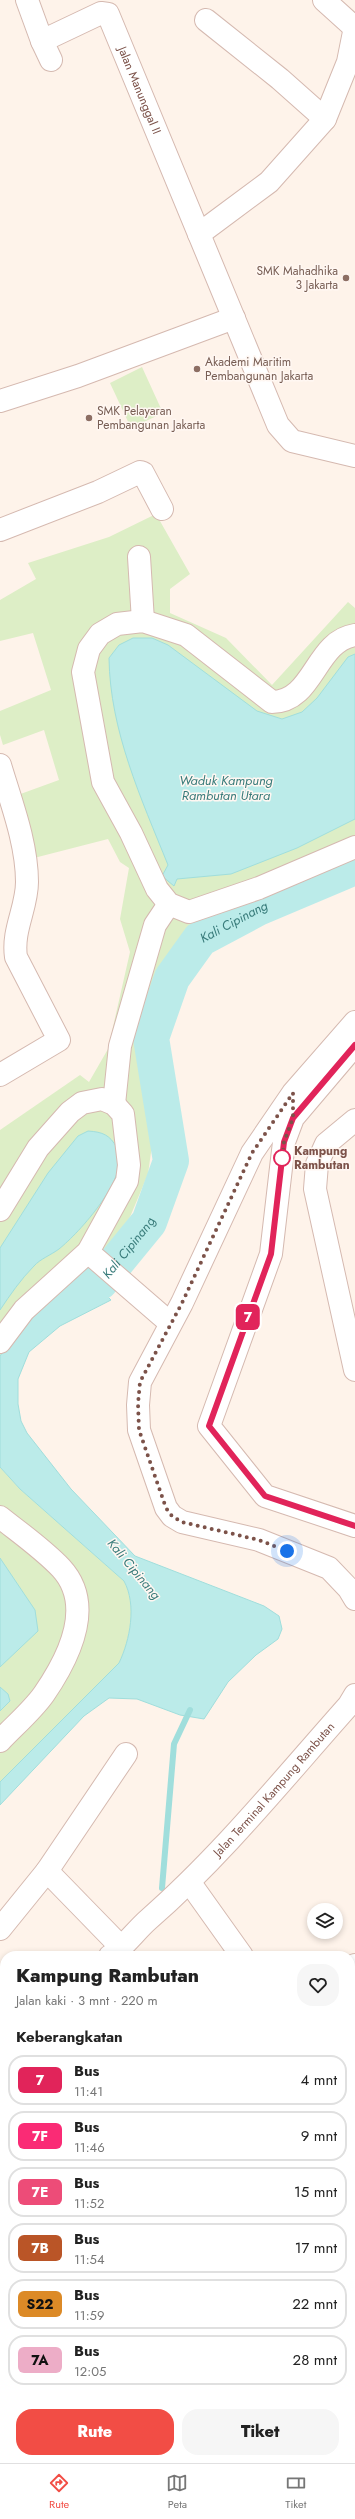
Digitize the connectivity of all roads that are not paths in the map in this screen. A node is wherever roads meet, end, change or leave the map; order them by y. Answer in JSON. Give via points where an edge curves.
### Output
{"nodes":[{"id":1,"x":27,"y":0,"type":"edge"},
{"id":2,"x":324,"y":0,"type":"edge"},
{"id":3,"x":206,"y":20,"type":"dead end"},
{"id":4,"x":355,"y":28,"type":"edge"},
{"id":5,"x":42,"y":41,"type":"junction"},
{"id":6,"x":51,"y":60,"type":"dead end"},
{"id":7,"x":352,"y":66,"type":"edge"},
{"id":8,"x":325,"y":119,"type":"junction"},
{"id":9,"x":199,"y":234,"type":"junction"},
{"id":10,"x":234,"y":318,"type":"junction"},
{"id":11,"x":0,"y":401,"type":"edge"},
{"id":12,"x":355,"y":456,"type":"edge"},
{"id":13,"x":162,"y":509,"type":"dead end"},
{"id":14,"x":0,"y":530,"type":"edge"},
{"id":15,"x":139,"y":557,"type":"dead end"},
{"id":16,"x":143,"y":621,"type":"junction"},
{"id":17,"x":355,"y":635,"type":"edge"},
{"id":18,"x":0,"y":765,"type":"edge"},
{"id":19,"x":3,"y":789,"type":"edge"},
{"id":20,"x":355,"y":847,"type":"edge"},
{"id":21,"x":169,"y":904,"type":"junction"},
{"id":22,"x":355,"y":1022,"type":"edge"},
{"id":23,"x":355,"y":1045,"type":"edge"},
{"id":24,"x":0,"y":1076,"type":"edge"},
{"id":25,"x":293,"y":1093,"type":"junction"},
{"id":26,"x":114,"y":1104,"type":"junction"},
{"id":27,"x":293,"y":1118,"type":"junction"},
{"id":28,"x":355,"y":1120,"type":"edge"},
{"id":29,"x":0,"y":1210,"type":"edge"},
{"id":30,"x":92,"y":1256,"type":"junction"},
{"id":31,"x":170,"y":1323,"type":"junction"},
{"id":32,"x":0,"y":1342,"type":"edge"},
{"id":33,"x":355,"y":1370,"type":"edge"},
{"id":34,"x":0,"y":1517,"type":"edge"},
{"id":35,"x":355,"y":1526,"type":"edge"},
{"id":36,"x":355,"y":1599,"type":"edge"},
{"id":37,"x":355,"y":1695,"type":"edge"},
{"id":38,"x":0,"y":1741,"type":"edge"},
{"id":39,"x":126,"y":1754,"type":"dead end"},
{"id":40,"x":47,"y":1871,"type":"junction"},
{"id":41,"x":190,"y":1883,"type":"junction"},
{"id":42,"x":0,"y":1929,"type":"edge"},
{"id":43,"x":115,"y":1951,"type":"edge"},
{"id":44,"x":120,"y":1951,"type":"edge"},
{"id":45,"x":238,"y":1951,"type":"edge"}],
"edges":[{"from":1,"to":5,"type":"street"},
{"from":2,"to":4,"type":"street"},
{"from":3,"to":8,"type":"street"},
{"from":4,"to":7,"type":"street"},
{"from":5,"to":6,"type":"street"},
{"from":5,"to":9,"type":"street","name":"Jalan Manunggal II","via":[[101,13],[108,14]]},
{"from":7,"to":8,"type":"street"},
{"from":8,"to":9,"type":"street","via":[[269,182]]},
{"from":9,"to":10,"type":"street","name":"Jalan Manunggal II"},
{"from":10,"to":11,"type":"street","via":[[78,376]]},
{"from":10,"to":12,"type":"street","name":"Jalan Manunggal II","via":[[278,425],[287,436],[292,441],[308,446],[343,451]]},
{"from":13,"to":14,"type":"street","via":[[143,474],[136,473],[98,492]]},
{"from":15,"to":16,"type":"street"},
{"from":16,"to":17,"type":"street","via":[[186,635],[272,702],[283,702],[298,694],[334,645]]},
{"from":16,"to":21,"type":"street","via":[[117,624],[100,634],[89,649],[83,672],[103,782],[131,833],[157,889]]},
{"from":18,"to":19,"type":"street"},
{"from":19,"to":24,"type":"street","via":[[24,851],[27,882],[15,938],[16,957],[59,1040]]},
{"from":20,"to":21,"type":"street","via":[[259,888],[189,912]]},
{"from":21,"to":26,"type":"street","via":[[155,924],[120,1046]]},
{"from":22,"to":25,"type":"street"},
{"from":23,"to":27,"type":"street"},
{"from":25,"to":27,"type":"street"},
{"from":25,"to":31,"type":"street","via":[[252,1153],[203,1260]]},
{"from":26,"to":29,"type":"street","via":[[102,1099],[92,1099],[70,1112],[38,1148]]},
{"from":26,"to":30,"type":"street","via":[[123,1114],[126,1128],[129,1165],[127,1181]]},
{"from":27,"to":35,"type":"street","via":[[284,1142],[271,1254],[209,1426],[265,1496]]},
{"from":28,"to":33,"type":"street","via":[[326,1144],[317,1164],[315,1189]]},
{"from":30,"to":31,"type":"street"},
{"from":30,"to":32,"type":"street","via":[[24,1310]]},
{"from":31,"to":36,"type":"street","via":[[140,1382],[138,1404],[139,1430],[166,1508],[172,1516],[182,1522],[259,1540],[329,1568]]},
{"from":34,"to":38,"type":"street","via":[[62,1569],[74,1592],[78,1617],[73,1641],[43,1694]]},
{"from":37,"to":41,"type":"street","name":"Jalan Terminal Kampung Rambutan","via":[[349,1706]]},
{"from":39,"to":40,"type":"street"},
{"from":40,"to":42,"type":"street"},
{"from":40,"to":43,"type":"street"},
{"from":41,"to":44,"type":"street","name":"Jalan Terminal Kampung Rambutan","via":[[130,1936]]},
{"from":41,"to":45,"type":"street"}]}
